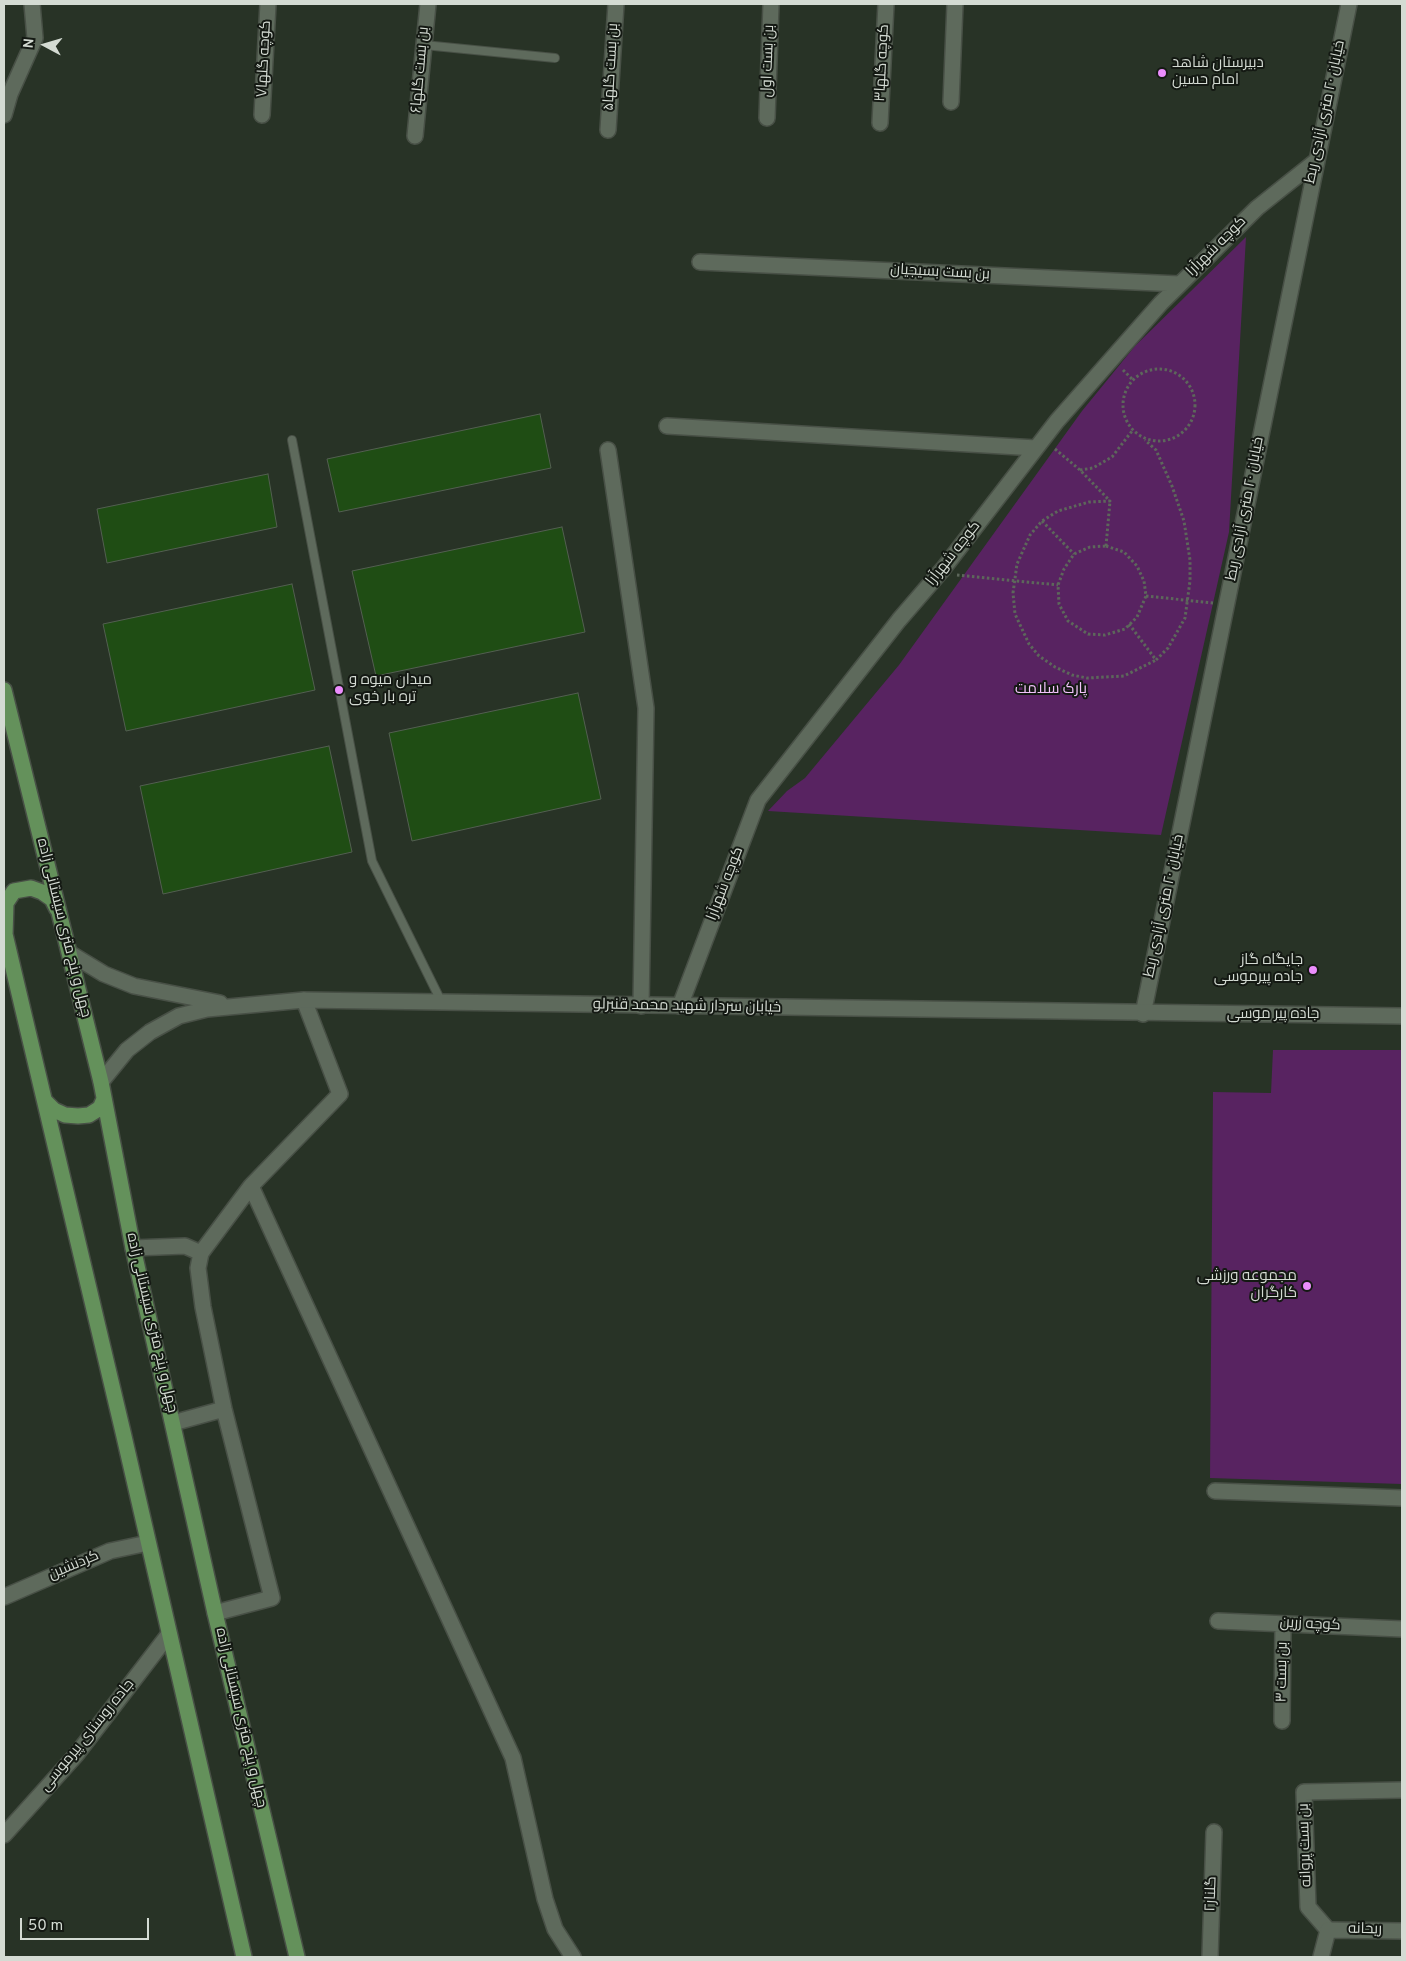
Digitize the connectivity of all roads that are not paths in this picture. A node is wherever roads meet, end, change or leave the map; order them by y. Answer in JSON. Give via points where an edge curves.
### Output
{"nodes":[{"id":1,"x":32,"y":4,"type":"edge"},
{"id":2,"x":268,"y":4,"type":"edge"},
{"id":3,"x":428,"y":4,"type":"edge"},
{"id":4,"x":616,"y":4,"type":"edge"},
{"id":5,"x":771,"y":4,"type":"edge"},
{"id":6,"x":886,"y":4,"type":"edge"},
{"id":7,"x":955,"y":4,"type":"edge"},
{"id":8,"x":1349,"y":4,"type":"edge"},
{"id":9,"x":424,"y":45,"type":"junction"},
{"id":10,"x":555,"y":58,"type":"dead end"},
{"id":11,"x":951,"y":102,"type":"dead end"},
{"id":12,"x":4,"y":115,"type":"edge"},
{"id":13,"x":262,"y":115,"type":"dead end"},
{"id":14,"x":767,"y":118,"type":"dead end"},
{"id":15,"x":880,"y":122,"type":"dead end"},
{"id":16,"x":608,"y":130,"type":"dead end"},
{"id":17,"x":415,"y":136,"type":"dead end"},
{"id":18,"x":1316,"y":161,"type":"junction"},
{"id":19,"x":700,"y":262,"type":"dead end"},
{"id":20,"x":1179,"y":284,"type":"junction"},
{"id":21,"x":668,"y":426,"type":"dead end"},
{"id":22,"x":292,"y":440,"type":"dead end"},
{"id":23,"x":1039,"y":443,"type":"junction"},
{"id":24,"x":608,"y":450,"type":"dead end"},
{"id":25,"x":4,"y":690,"type":"edge"},
{"id":26,"x":61,"y":917,"type":"junction"},
{"id":27,"x":4,"y":933,"type":"edge"},
{"id":28,"x":71,"y":954,"type":"junction"},
{"id":29,"x":304,"y":1000,"type":"junction"},
{"id":30,"x":442,"y":1003,"type":"junction"},
{"id":31,"x":231,"y":1006,"type":"junction"},
{"id":32,"x":641,"y":1006,"type":"junction"},
{"id":33,"x":680,"y":1006,"type":"junction"},
{"id":34,"x":1143,"y":1014,"type":"junction"},
{"id":35,"x":1402,"y":1016,"type":"edge"},
{"id":36,"x":101,"y":1082,"type":"junction"},
{"id":37,"x":104,"y":1099,"type":"junction"},
{"id":38,"x":45,"y":1101,"type":"junction"},
{"id":39,"x":251,"y":1186,"type":"junction"},
{"id":40,"x":133,"y":1248,"type":"junction"},
{"id":41,"x":201,"y":1253,"type":"junction"},
{"id":42,"x":224,"y":1409,"type":"junction"},
{"id":43,"x":174,"y":1423,"type":"junction"},
{"id":44,"x":1214,"y":1491,"type":"dead end"},
{"id":45,"x":1402,"y":1498,"type":"edge"},
{"id":46,"x":148,"y":1543,"type":"junction"},
{"id":47,"x":4,"y":1598,"type":"edge"},
{"id":48,"x":215,"y":1613,"type":"junction"},
{"id":49,"x":1218,"y":1622,"type":"dead end"},
{"id":50,"x":1283,"y":1624,"type":"junction"},
{"id":51,"x":1402,"y":1628,"type":"edge"},
{"id":52,"x":169,"y":1634,"type":"junction"},
{"id":53,"x":1282,"y":1721,"type":"dead end"},
{"id":54,"x":1402,"y":1790,"type":"edge"},
{"id":55,"x":1214,"y":1832,"type":"dead end"},
{"id":56,"x":4,"y":1835,"type":"edge"},
{"id":57,"x":1328,"y":1930,"type":"junction"},
{"id":58,"x":1402,"y":1931,"type":"edge"},
{"id":59,"x":244,"y":1957,"type":"edge"},
{"id":60,"x":297,"y":1957,"type":"edge"},
{"id":61,"x":573,"y":1957,"type":"edge"},
{"id":62,"x":1210,"y":1957,"type":"edge"},
{"id":63,"x":1321,"y":1957,"type":"edge"}],
"edges":[{"from":1,"to":12,"type":"street","via":[[35,38]]},
{"from":2,"to":13,"type":"street","name":"کوچه گلها۷"},
{"from":3,"to":9,"type":"street","name":"بن بست گلها۶"},
{"from":4,"to":16,"type":"street","name":"بن بست گلها۵"},
{"from":5,"to":14,"type":"street","name":"بن بست اول"},
{"from":6,"to":15,"type":"street","name":"کوچه گلها۳"},
{"from":7,"to":11,"type":"street"},
{"from":8,"to":18,"type":"street","name":"خیابان ۲۰ متری آزادی ربط"},
{"from":9,"to":10,"type":"lane"},
{"from":9,"to":17,"type":"street","name":"بن بست گلها۶"},
{"from":18,"to":20,"type":"street","name":"کوچه شهرآرا","via":[[1257,208]]},
{"from":18,"to":34,"type":"street","name":"خیابان ۲۰ متری آزادی ربط"},
{"from":19,"to":20,"type":"street","name":"بن بست بسیجیان"},
{"from":20,"to":23,"type":"street","name":"کوچه شهرآرا"},
{"from":21,"to":23,"type":"street"},
{"from":22,"to":30,"type":"lane","via":[[372,861]]},
{"from":23,"to":33,"type":"street","name":"کوچه شهرآرا","via":[[758,800]]},
{"from":24,"to":32,"type":"street","via":[[646,708]]},
{"from":25,"to":26,"type":"highway","name":"چهل و پنج متری سیستانی زاده"},
{"from":26,"to":27,"type":"highway","via":[[52,899],[42,892],[31,888],[14,891],[6,903]]},
{"from":26,"to":28,"type":"highway","name":"چهل و پنج متری سیستانی زاده"},
{"from":27,"to":38,"type":"highway"},
{"from":28,"to":31,"type":"street","via":[[104,974],[134,986]]},
{"from":28,"to":36,"type":"highway","name":"چهل و پنج متری سیستانی زاده"},
{"from":29,"to":30,"type":"street","name":"خیابان سردار شهید محمد قنبرلو"},
{"from":29,"to":31,"type":"street","name":"خیابان سردار شهید محمد قنبرلو"},
{"from":29,"to":39,"type":"street","via":[[340,1094]]},
{"from":30,"to":32,"type":"street","name":"خیابان سردار شهید محمد قنبرلو"},
{"from":31,"to":36,"type":"street","via":[[179,1016],[150,1032],[127,1050]]},
{"from":32,"to":33,"type":"street","name":"خیابان سردار شهید محمد قنبرلو"},
{"from":33,"to":34,"type":"street","name":"خیابان سردار شهید محمد قنبرلو"},
{"from":34,"to":35,"type":"street","name":"جاده پیر موسی"},
{"from":36,"to":37,"type":"highway","name":"چهل و پنج متری سیستانی زاده"},
{"from":37,"to":38,"type":"highway","via":[[100,1108],[89,1115],[78,1116],[65,1116]]},
{"from":37,"to":40,"type":"highway","name":"چهل و پنج متری سیستانی زاده"},
{"from":38,"to":46,"type":"highway"},
{"from":39,"to":41,"type":"street"},
{"from":39,"to":61,"type":"street","via":[[513,1758],[545,1899],[555,1929]]},
{"from":40,"to":41,"type":"street","via":[[185,1246]]},
{"from":40,"to":43,"type":"highway","name":"چهل و پنج متری سیستانی زاده"},
{"from":41,"to":42,"type":"street","via":[[198,1268],[203,1307]]},
{"from":42,"to":43,"type":"street"},
{"from":42,"to":48,"type":"street","via":[[272,1598]]},
{"from":43,"to":48,"type":"highway","name":"چهل و پنج متری سیستانی زاده"},
{"from":44,"to":45,"type":"street"},
{"from":46,"to":47,"type":"street","name":"کردنشین","via":[[110,1551]]},
{"from":46,"to":52,"type":"highway"},
{"from":48,"to":60,"type":"highway","name":"چهل و پنج متری سیستانی زاده"},
{"from":49,"to":50,"type":"street","name":"کوچه زرین"},
{"from":50,"to":51,"type":"street","name":"کوچه زرین"},
{"from":50,"to":53,"type":"street","name":"بن بست ۳"},
{"from":52,"to":56,"type":"street","name":"جاده روستای پیرموسی","via":[[76,1756]]},
{"from":52,"to":59,"type":"highway"},
{"from":54,"to":57,"type":"street","name":"بن بست پروانه","via":[[1304,1792],[1308,1907]]},
{"from":55,"to":62,"type":"street","name":"گلنار۲"},
{"from":57,"to":58,"type":"street","name":"ریحانه"},
{"from":57,"to":63,"type":"street"}]}
